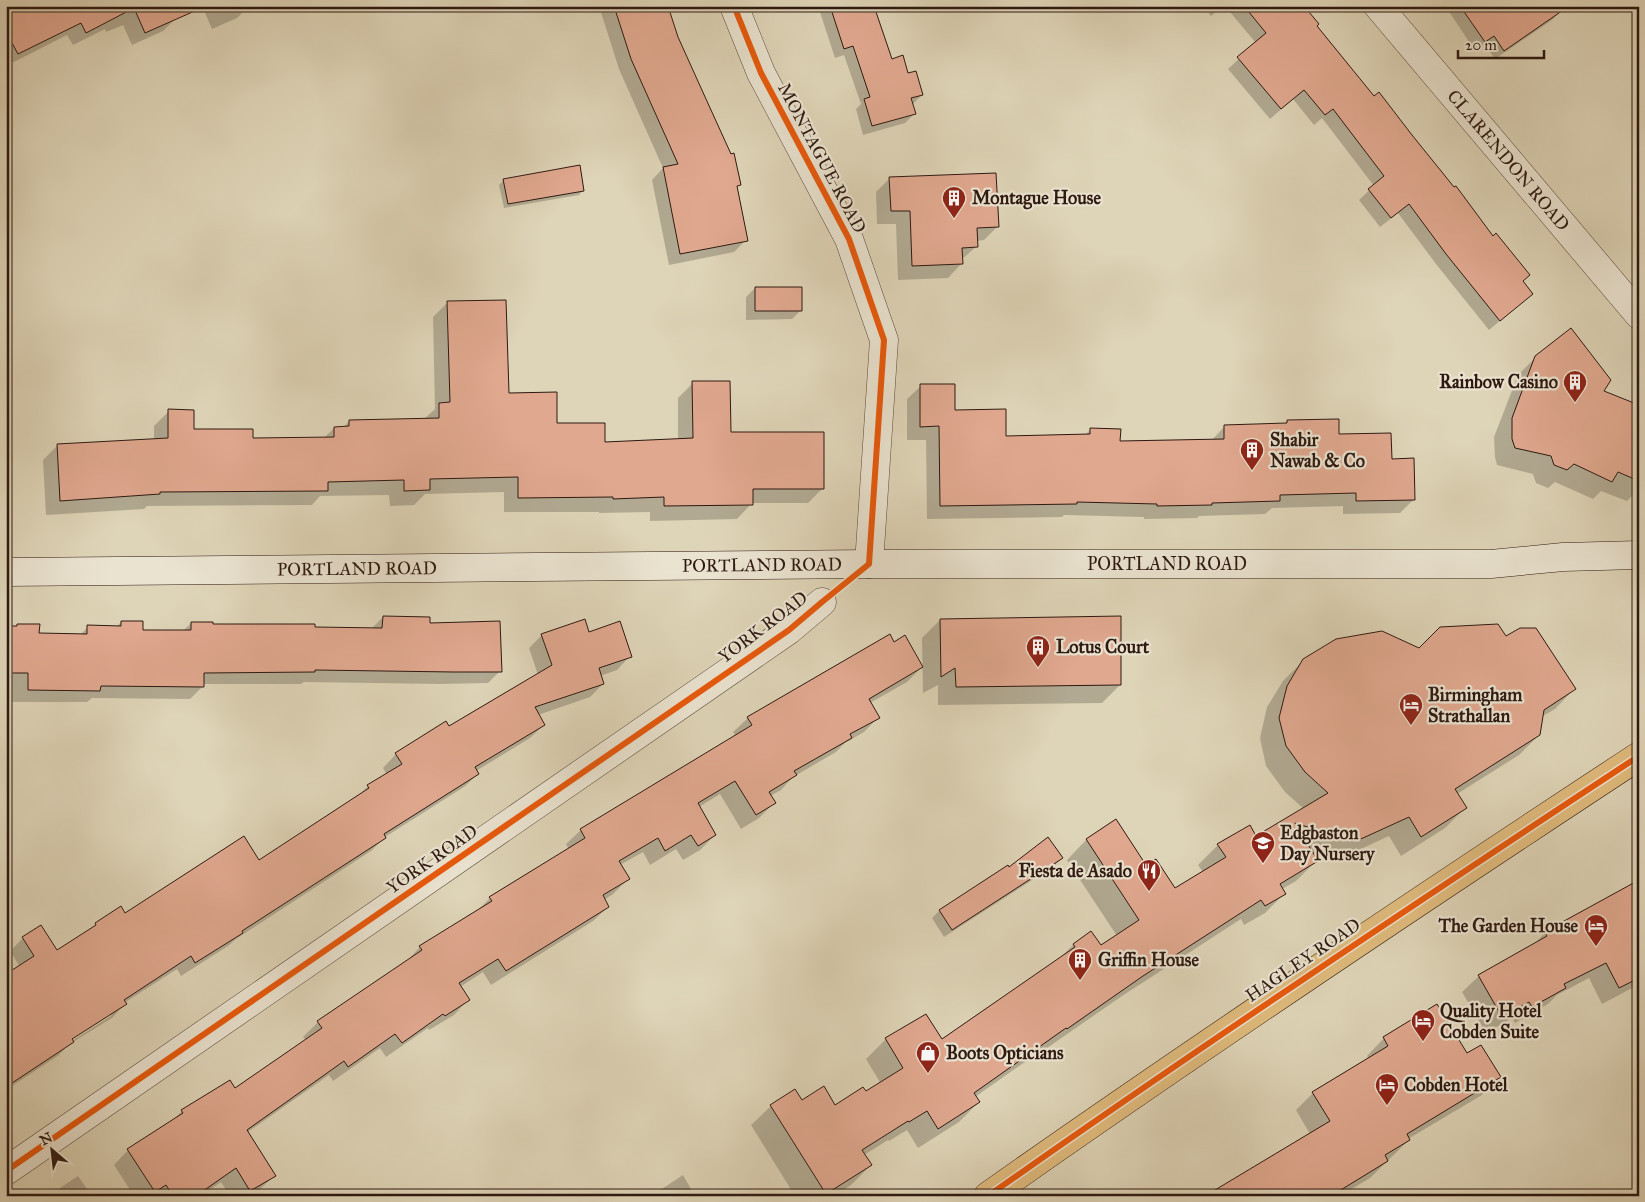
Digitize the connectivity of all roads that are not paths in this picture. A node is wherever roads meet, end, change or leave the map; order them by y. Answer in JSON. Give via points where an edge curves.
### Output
{"nodes":[{"id":1,"x":734,"y":6,"type":"edge"},
{"id":2,"x":1378,"y":6,"type":"edge"},
{"id":3,"x":1639,"y":315,"type":"edge"},
{"id":4,"x":1639,"y":554,"type":"edge"},
{"id":5,"x":869,"y":564,"type":"junction"},
{"id":6,"x":6,"y":572,"type":"edge"},
{"id":7,"x":822,"y":602,"type":"dead end"},
{"id":8,"x":1639,"y":756,"type":"edge"},
{"id":9,"x":6,"y":1171,"type":"edge"},
{"id":10,"x":988,"y":1196,"type":"edge"}],
"edges":[{"from":1,"to":5,"type":"street","name":"MONTAGUE ROAD","via":[[761,73],[849,240],[884,340]]},
{"from":2,"to":3,"type":"street","name":"CLARENDON ROAD"},
{"from":4,"to":5,"type":"street","name":"PORTLAND ROAD","via":[[1563,556],[1491,564]]},
{"from":5,"to":6,"type":"street","name":"PORTLAND ROAD"},
{"from":7,"to":9,"type":"street","name":"YORK ROAD","via":[[789,630]]},
{"from":8,"to":10,"type":"highway","name":"HAGLEY ROAD","via":[[1292,985]]}]}
